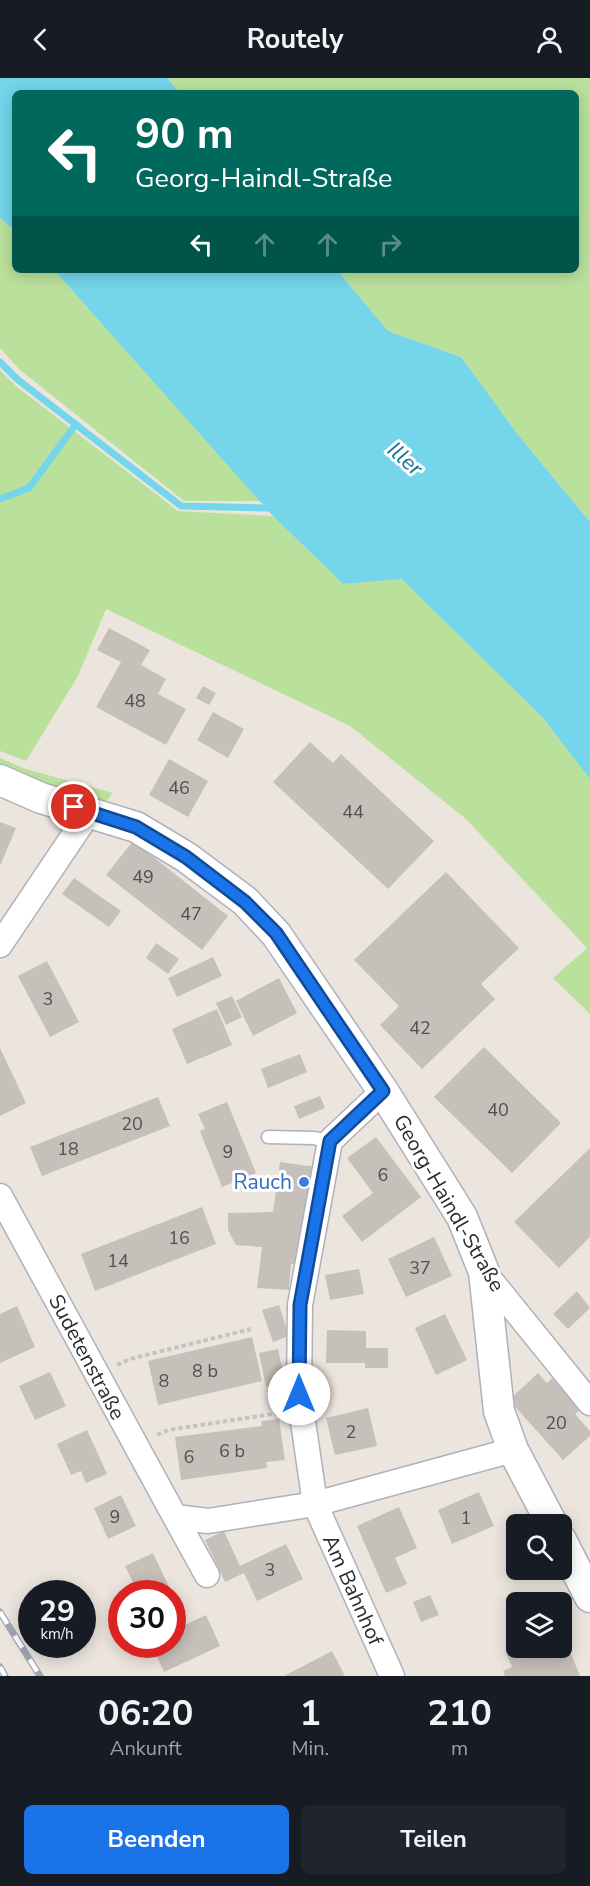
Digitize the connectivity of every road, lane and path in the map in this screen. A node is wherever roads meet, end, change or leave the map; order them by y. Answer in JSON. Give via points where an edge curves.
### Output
{"nodes":[{"id":1,"x":0,"y":780,"type":"edge"},
{"id":2,"x":90,"y":811,"type":"junction"},
{"id":3,"x":0,"y":945,"type":"edge"},
{"id":4,"x":383,"y":1091,"type":"junction"},
{"id":5,"x":268,"y":1137,"type":"dead end"},
{"id":6,"x":330,"y":1141,"type":"junction"},
{"id":7,"x":0,"y":1196,"type":"edge"},
{"id":8,"x":484,"y":1272,"type":"junction"},
{"id":9,"x":251,"y":1329,"type":"dead end"},
{"id":10,"x":98,"y":1374,"type":"junction"},
{"id":11,"x":590,"y":1403,"type":"edge"},
{"id":12,"x":301,"y":1409,"type":"junction"},
{"id":13,"x":134,"y":1444,"type":"junction"},
{"id":14,"x":513,"y":1450,"type":"junction"},
{"id":15,"x":315,"y":1504,"type":"junction"},
{"id":16,"x":547,"y":1514,"type":"edge"},
{"id":17,"x":175,"y":1517,"type":"junction"},
{"id":18,"x":572,"y":1562,"type":"edge"},
{"id":19,"x":207,"y":1575,"type":"dead end"},
{"id":20,"x":590,"y":1597,"type":"edge"},
{"id":21,"x":392,"y":1676,"type":"edge"}],
"edges":[{"from":1,"to":2,"type":"street","name":"Georg-Haindl-Straße","via":[[41,798]]},
{"from":2,"to":3,"type":"street"},
{"from":2,"to":4,"type":"street","name":"Georg-Haindl-Straße","via":[[136,827],[186,857],[245,902],[276,933]]},
{"from":4,"to":6,"type":"street"},
{"from":4,"to":8,"type":"street","name":"Georg-Haindl-Straße","via":[[462,1217]]},
{"from":5,"to":6,"type":"lane"},
{"from":6,"to":12,"type":"street","name":"Am Bahnhof","via":[[300,1305]]},
{"from":7,"to":10,"type":"street","name":"Sudetenstraße"},
{"from":8,"to":11,"type":"street","name":"Georg-Haindl-Straße"},
{"from":8,"to":14,"type":"street","via":[[500,1411]]},
{"from":9,"to":10,"type":"path","via":[[130,1359]]},
{"from":10,"to":13,"type":"street","name":"Sudetenstraße"},
{"from":12,"to":13,"type":"path","via":[[168,1430]]},
{"from":12,"to":15,"type":"street","name":"Am Bahnhof"},
{"from":13,"to":17,"type":"street","name":"Sudetenstraße"},
{"from":14,"to":15,"type":"street"},
{"from":14,"to":16,"type":"street"},
{"from":15,"to":17,"type":"street","via":[[208,1521]]},
{"from":15,"to":21,"type":"street","name":"Am Bahnhof"},
{"from":17,"to":19,"type":"street","name":"Sudetenstraße"},
{"from":18,"to":20,"type":"street"}]}
